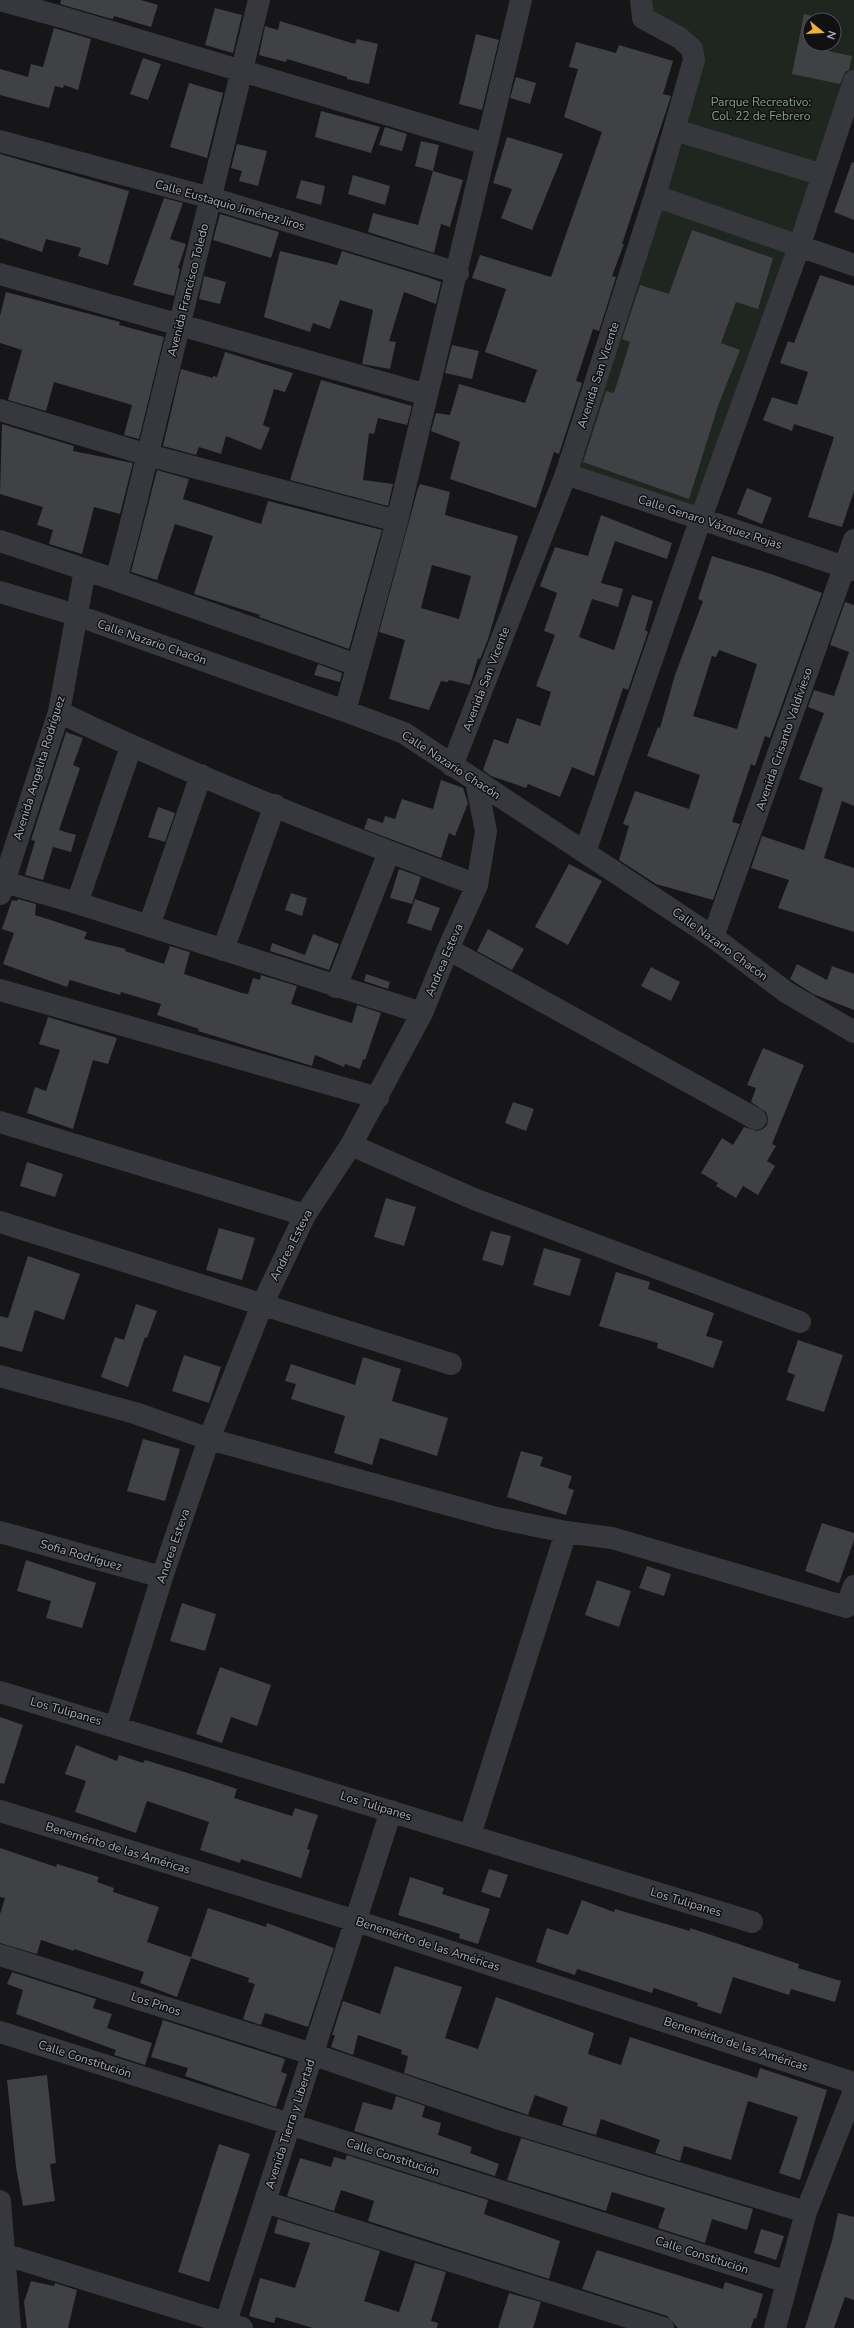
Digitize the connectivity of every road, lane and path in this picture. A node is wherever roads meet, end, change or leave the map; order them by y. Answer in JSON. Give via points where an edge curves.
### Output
{"nodes":[{"id":1,"x":0,"y":0,"type":"edge"},
{"id":2,"x":259,"y":0,"type":"edge"},
{"id":3,"x":521,"y":0,"type":"edge"},
{"id":4,"x":641,"y":0,"type":"edge"},
{"id":5,"x":242,"y":72,"type":"junction"},
{"id":6,"x":854,"y":81,"type":"edge"},
{"id":7,"x":675,"y":130,"type":"junction"},
{"id":8,"x":0,"y":141,"type":"edge"},
{"id":9,"x":486,"y":144,"type":"junction"},
{"id":10,"x":823,"y":175,"type":"junction"},
{"id":11,"x":655,"y":196,"type":"junction"},
{"id":12,"x":211,"y":198,"type":"junction"},
{"id":13,"x":799,"y":247,"type":"junction"},
{"id":14,"x":854,"y":265,"type":"edge"},
{"id":15,"x":458,"y":273,"type":"junction"},
{"id":16,"x":0,"y":274,"type":"edge"},
{"id":17,"x":180,"y":326,"type":"junction"},
{"id":18,"x":427,"y":395,"type":"junction"},
{"id":19,"x":0,"y":410,"type":"edge"},
{"id":20,"x":148,"y":455,"type":"junction"},
{"id":21,"x":566,"y":474,"type":"junction"},
{"id":22,"x":701,"y":518,"type":"junction"},
{"id":23,"x":397,"y":521,"type":"junction"},
{"id":24,"x":854,"y":540,"type":"edge"},
{"id":25,"x":0,"y":541,"type":"edge"},
{"id":26,"x":849,"y":568,"type":"edge"},
{"id":27,"x":85,"y":570,"type":"junction"},
{"id":28,"x":116,"y":580,"type":"junction"},
{"id":29,"x":0,"y":592,"type":"edge"},
{"id":30,"x":76,"y":615,"type":"junction"},
{"id":31,"x":357,"y":665,"type":"junction"},
{"id":32,"x":345,"y":710,"type":"junction"},
{"id":33,"x":59,"y":712,"type":"junction"},
{"id":34,"x":131,"y":746,"type":"junction"},
{"id":35,"x":452,"y":766,"type":"junction"},
{"id":36,"x":201,"y":775,"type":"junction"},
{"id":37,"x":476,"y":781,"type":"junction"},
{"id":38,"x":275,"y":805,"type":"junction"},
{"id":39,"x":388,"y":852,"type":"junction"},
{"id":40,"x":585,"y":852,"type":"junction"},
{"id":41,"x":477,"y":885,"type":"junction"},
{"id":42,"x":2,"y":888,"type":"edge"},
{"id":43,"x":77,"y":903,"type":"junction"},
{"id":44,"x":150,"y":926,"type":"junction"},
{"id":45,"x":713,"y":937,"type":"junction"},
{"id":46,"x":448,"y":949,"type":"junction"},
{"id":47,"x":223,"y":950,"type":"junction"},
{"id":48,"x":336,"y":987,"type":"junction"},
{"id":49,"x":0,"y":990,"type":"edge"},
{"id":50,"x":422,"y":1014,"type":"junction"},
{"id":51,"x":854,"y":1032,"type":"edge"},
{"id":52,"x":378,"y":1098,"type":"junction"},
{"id":53,"x":756,"y":1120,"type":"dead end"},
{"id":54,"x":0,"y":1122,"type":"edge"},
{"id":55,"x":351,"y":1145,"type":"junction"},
{"id":56,"x":305,"y":1215,"type":"junction"},
{"id":57,"x":0,"y":1222,"type":"edge"},
{"id":58,"x":262,"y":1304,"type":"junction"},
{"id":59,"x":800,"y":1322,"type":"dead end"},
{"id":60,"x":451,"y":1364,"type":"dead end"},
{"id":61,"x":0,"y":1376,"type":"edge"},
{"id":62,"x":209,"y":1439,"type":"junction"},
{"id":63,"x":0,"y":1532,"type":"edge"},
{"id":64,"x":566,"y":1532,"type":"junction"},
{"id":65,"x":162,"y":1577,"type":"junction"},
{"id":66,"x":854,"y":1586,"type":"edge"},
{"id":67,"x":0,"y":1692,"type":"edge"},
{"id":68,"x":116,"y":1726,"type":"junction"},
{"id":69,"x":0,"y":1811,"type":"edge"},
{"id":70,"x":391,"y":1811,"type":"junction"},
{"id":71,"x":470,"y":1835,"type":"junction"},
{"id":72,"x":356,"y":1921,"type":"junction"},
{"id":73,"x":752,"y":1922,"type":"dead end"},
{"id":74,"x":0,"y":1955,"type":"edge"},
{"id":75,"x":0,"y":2032,"type":"edge"},
{"id":76,"x":312,"y":2054,"type":"junction"},
{"id":77,"x":854,"y":2083,"type":"edge"},
{"id":78,"x":854,"y":2091,"type":"edge"},
{"id":79,"x":289,"y":2124,"type":"junction"},
{"id":80,"x":0,"y":2201,"type":"edge"},
{"id":81,"x":265,"y":2202,"type":"junction"},
{"id":82,"x":806,"y":2212,"type":"junction"},
{"id":83,"x":3,"y":2254,"type":"edge"},
{"id":84,"x":787,"y":2282,"type":"junction"},
{"id":85,"x":231,"y":2326,"type":"edge"},
{"id":86,"x":10,"y":2328,"type":"edge"},
{"id":87,"x":663,"y":2328,"type":"edge"},
{"id":88,"x":775,"y":2328,"type":"edge"}],
"edges":[{"from":1,"to":5,"type":"street"},
{"from":2,"to":5,"type":"street","name":"Avenida Francisco Toledo"},
{"from":3,"to":9,"type":"street"},
{"from":4,"to":7,"type":"street","name":"Avenida San Vicente","via":[[643,18],[680,38],[692,49],[694,60]]},
{"from":5,"to":9,"type":"street"},
{"from":5,"to":12,"type":"street","name":"Avenida Francisco Toledo"},
{"from":6,"to":10,"type":"street"},
{"from":7,"to":10,"type":"street"},
{"from":7,"to":11,"type":"street","name":"Avenida San Vicente"},
{"from":8,"to":12,"type":"street","name":"Calle Eustaquio Jiménez Jiros"},
{"from":9,"to":15,"type":"street"},
{"from":10,"to":13,"type":"street"},
{"from":11,"to":13,"type":"street"},
{"from":11,"to":21,"type":"street","name":"Avenida San Vicente"},
{"from":12,"to":15,"type":"street","name":"Calle Eustaquio Jiménez Jiros"},
{"from":12,"to":17,"type":"street","name":"Avenida Francisco Toledo"},
{"from":13,"to":14,"type":"street"},
{"from":13,"to":22,"type":"street"},
{"from":15,"to":18,"type":"street"},
{"from":16,"to":17,"type":"street"},
{"from":17,"to":18,"type":"street"},
{"from":17,"to":20,"type":"street","name":"Avenida Francisco Toledo"},
{"from":18,"to":23,"type":"street"},
{"from":19,"to":20,"type":"street"},
{"from":20,"to":23,"type":"street"},
{"from":20,"to":28,"type":"street","name":"Avenida Francisco Toledo"},
{"from":21,"to":22,"type":"street","name":"Calle Genaro Vázquez Rojas"},
{"from":21,"to":35,"type":"street","name":"Avenida San Vicente"},
{"from":22,"to":26,"type":"street","name":"Calle Genaro Vázquez Rojas"},
{"from":22,"to":40,"type":"street"},
{"from":23,"to":31,"type":"street"},
{"from":24,"to":26,"type":"street","name":"Avenida Crisanto Valdivieso"},
{"from":25,"to":27,"type":"street"},
{"from":26,"to":45,"type":"street","name":"Avenida Crisanto Valdivieso"},
{"from":27,"to":28,"type":"street"},
{"from":27,"to":30,"type":"street","name":"Avenida Angelita Rodríguez"},
{"from":28,"to":31,"type":"street"},
{"from":29,"to":30,"type":"street","name":"Calle Nazario Chacón"},
{"from":30,"to":32,"type":"street","name":"Calle Nazario Chacón"},
{"from":30,"to":33,"type":"street","name":"Avenida Angelita Rodríguez"},
{"from":31,"to":32,"type":"street"},
{"from":32,"to":35,"type":"street","name":"Calle Nazario Chacón","via":[[404,734]]},
{"from":33,"to":34,"type":"street"},
{"from":33,"to":42,"type":"street","name":"Avenida Angelita Rodríguez"},
{"from":34,"to":36,"type":"street"},
{"from":34,"to":43,"type":"street"},
{"from":35,"to":37,"type":"street","name":"Calle Nazario Chacón"},
{"from":36,"to":38,"type":"street"},
{"from":36,"to":44,"type":"street"},
{"from":37,"to":40,"type":"street","name":"Calle Nazario Chacón"},
{"from":37,"to":41,"type":"street","name":"Andrea Esteva","via":[[486,831]]},
{"from":38,"to":39,"type":"street"},
{"from":38,"to":47,"type":"street"},
{"from":39,"to":41,"type":"street"},
{"from":39,"to":48,"type":"street"},
{"from":40,"to":45,"type":"street","name":"Calle Nazario Chacón"},
{"from":41,"to":46,"type":"street","name":"Andrea Esteva"},
{"from":42,"to":43,"type":"street"},
{"from":43,"to":44,"type":"street"},
{"from":44,"to":47,"type":"street"},
{"from":45,"to":51,"type":"street","name":"Calle Nazario Chacón","via":[[786,992]]},
{"from":46,"to":50,"type":"street","name":"Andrea Esteva"},
{"from":46,"to":53,"type":"street"},
{"from":47,"to":48,"type":"street"},
{"from":48,"to":50,"type":"street"},
{"from":49,"to":52,"type":"street"},
{"from":50,"to":52,"type":"street","name":"Andrea Esteva"},
{"from":52,"to":55,"type":"street","name":"Andrea Esteva"},
{"from":54,"to":56,"type":"street"},
{"from":55,"to":56,"type":"street","name":"Andrea Esteva"},
{"from":55,"to":59,"type":"street","via":[[474,1199]]},
{"from":56,"to":58,"type":"street","name":"Andrea Esteva"},
{"from":57,"to":58,"type":"street"},
{"from":58,"to":60,"type":"street"},
{"from":58,"to":62,"type":"street","name":"Andrea Esteva"},
{"from":61,"to":62,"type":"street","via":[[136,1413]]},
{"from":62,"to":64,"type":"street","via":[[498,1518]]},
{"from":62,"to":65,"type":"street","name":"Andrea Esteva"},
{"from":63,"to":65,"type":"street","name":"Sofia Rodríguez"},
{"from":64,"to":66,"type":"street","via":[[612,1538],[846,1608]]},
{"from":64,"to":71,"type":"street"},
{"from":65,"to":68,"type":"street","name":"Andrea Esteva"},
{"from":67,"to":68,"type":"street","name":"Los Tulipanes"},
{"from":68,"to":70,"type":"street","name":"Los Tulipanes"},
{"from":69,"to":72,"type":"street","name":"Benemérito de las Américas"},
{"from":70,"to":71,"type":"street","name":"Los Tulipanes"},
{"from":70,"to":72,"type":"street","name":"Avenida Tierra y Libertad"},
{"from":71,"to":73,"type":"street","name":"Los Tulipanes"},
{"from":72,"to":76,"type":"street","name":"Avenida Tierra y Libertad"},
{"from":72,"to":77,"type":"street","name":"Benemérito de las Américas"},
{"from":74,"to":76,"type":"street","name":"Los Pinos"},
{"from":75,"to":79,"type":"street","name":"Calle Constitución"},
{"from":76,"to":79,"type":"street","name":"Avenida Tierra y Libertad"},
{"from":76,"to":82,"type":"street","name":"Los Pinos","via":[[503,2120]]},
{"from":78,"to":82,"type":"street"},
{"from":79,"to":81,"type":"street","name":"Avenida Tierra y Libertad"},
{"from":79,"to":84,"type":"street","name":"Calle Constitución"},
{"from":80,"to":83,"type":"street"},
{"from":81,"to":85,"type":"street","name":"Avenida Tierra y Libertad"},
{"from":81,"to":87,"type":"street"},
{"from":82,"to":84,"type":"street"},
{"from":83,"to":85,"type":"street"},
{"from":83,"to":86,"type":"street"},
{"from":84,"to":88,"type":"street"}]}
